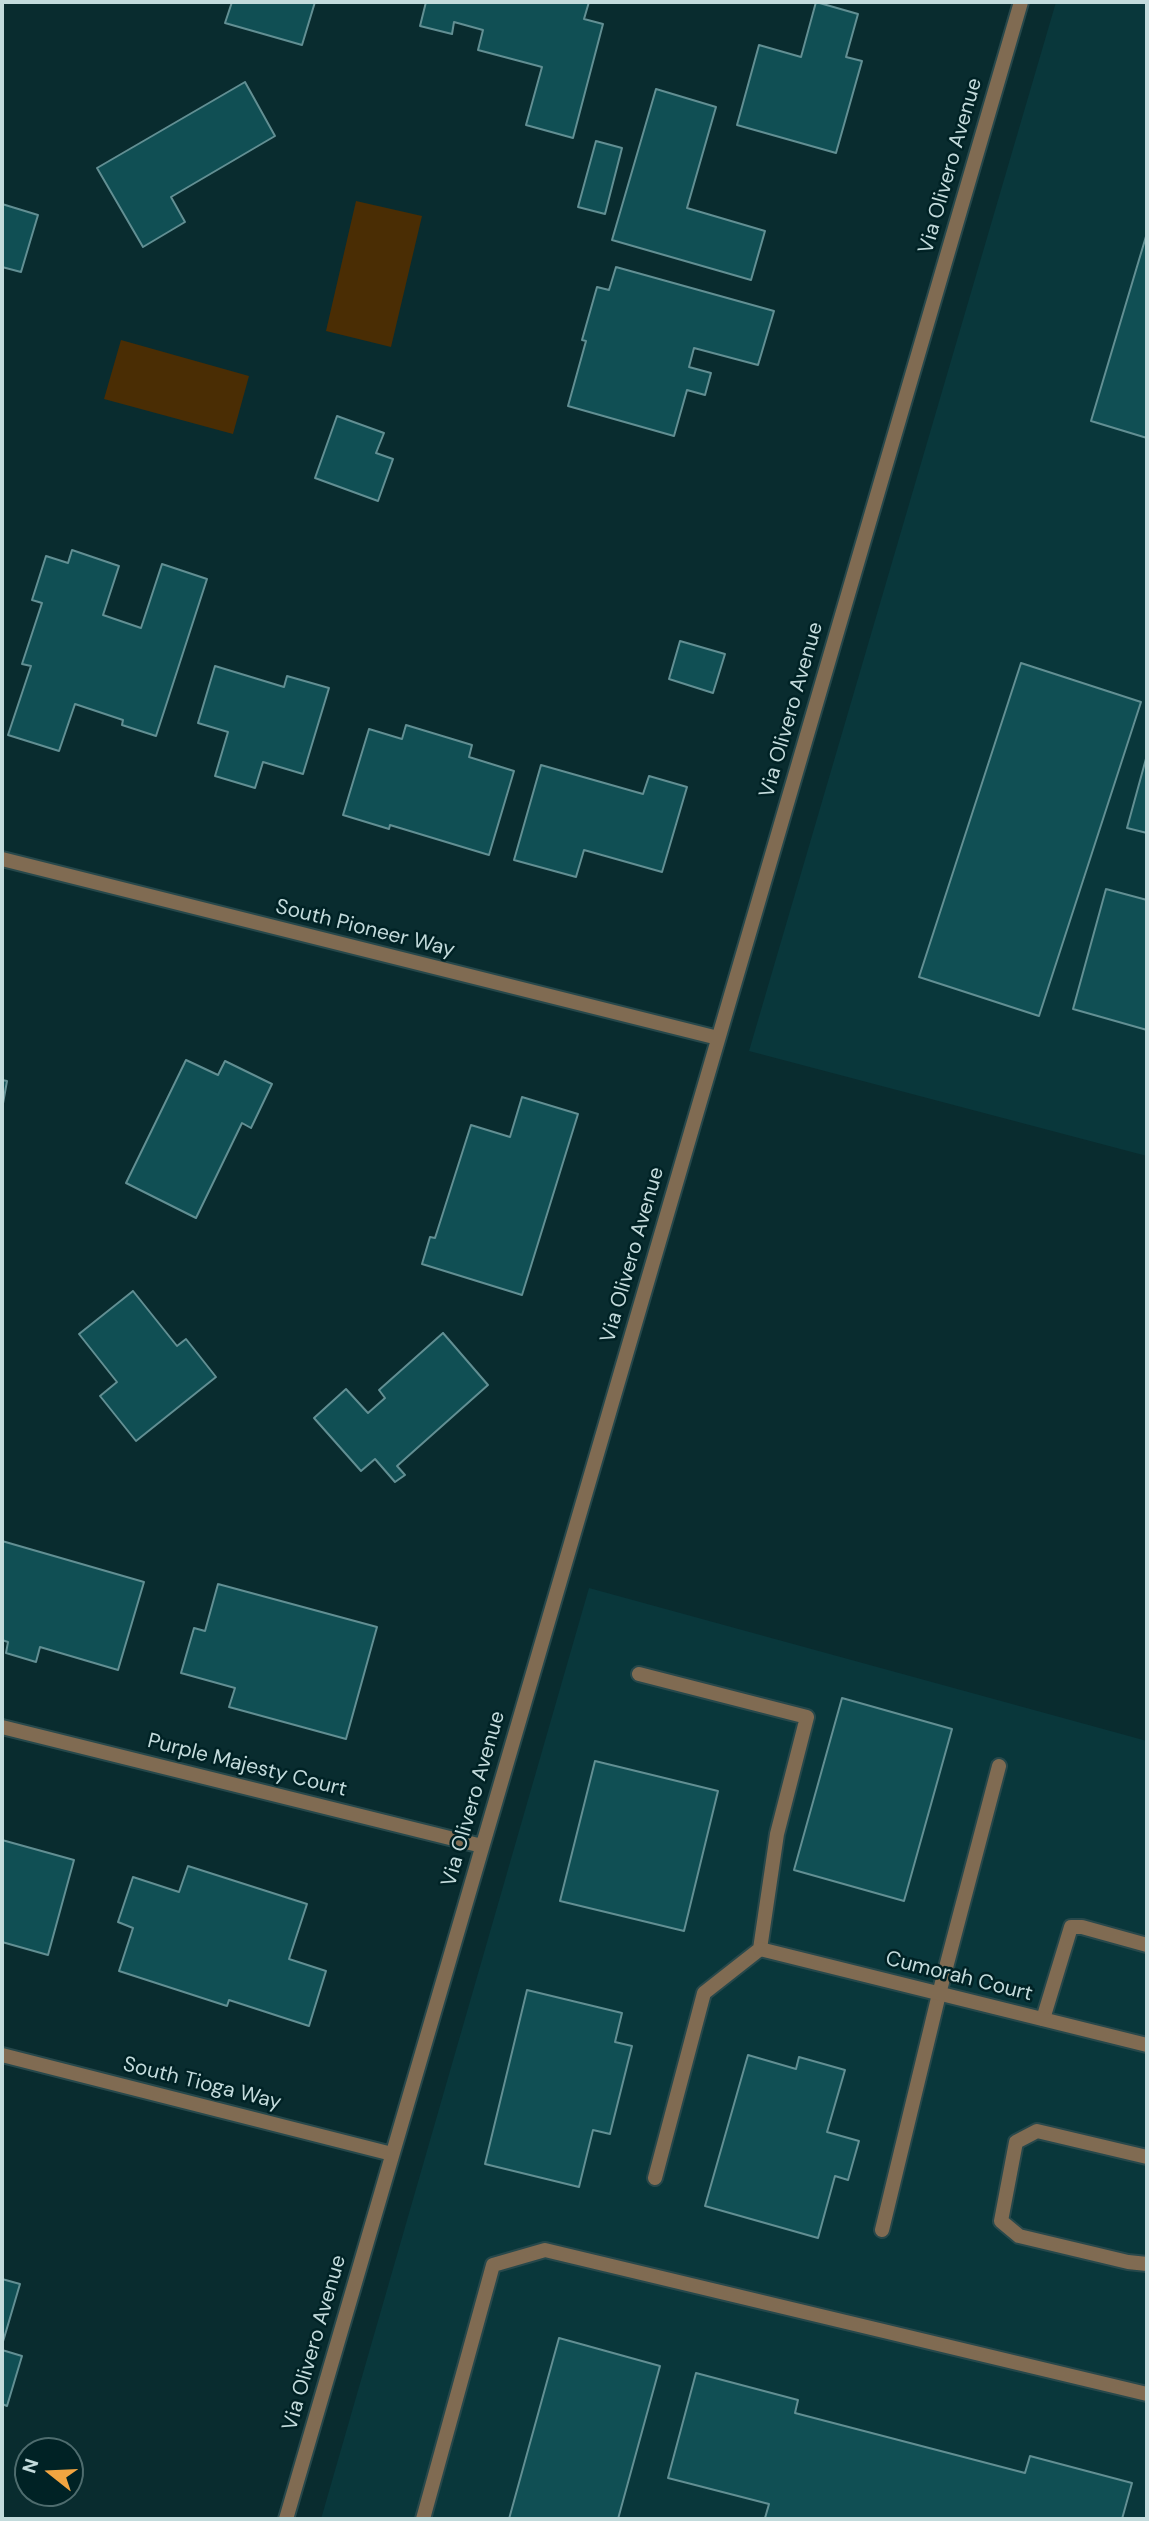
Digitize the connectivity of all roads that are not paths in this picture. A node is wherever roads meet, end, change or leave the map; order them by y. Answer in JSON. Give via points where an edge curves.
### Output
{"nodes":[{"id":1,"x":1021,"y":2,"type":"edge"},
{"id":2,"x":2,"y":859,"type":"edge"},
{"id":3,"x":718,"y":1038,"type":"junction"},
{"id":4,"x":639,"y":1674,"type":"dead end"},
{"id":5,"x":2,"y":1727,"type":"edge"},
{"id":6,"x":999,"y":1766,"type":"dead end"},
{"id":7,"x":482,"y":1846,"type":"junction"},
{"id":8,"x":1147,"y":1945,"type":"edge"},
{"id":9,"x":760,"y":1949,"type":"junction"},
{"id":10,"x":939,"y":1993,"type":"junction"},
{"id":11,"x":1043,"y":2019,"type":"junction"},
{"id":12,"x":1147,"y":2045,"type":"edge"},
{"id":13,"x":2,"y":2055,"type":"edge"},
{"id":14,"x":392,"y":2154,"type":"junction"},
{"id":15,"x":1147,"y":2157,"type":"edge"},
{"id":16,"x":655,"y":2178,"type":"dead end"},
{"id":17,"x":881,"y":2230,"type":"dead end"},
{"id":18,"x":1147,"y":2264,"type":"edge"},
{"id":19,"x":1147,"y":2394,"type":"edge"},
{"id":20,"x":286,"y":2519,"type":"edge"},
{"id":21,"x":423,"y":2519,"type":"edge"}],
"edges":[{"from":1,"to":3,"type":"street","name":"Via Olivero Avenue"},
{"from":2,"to":3,"type":"street","name":"South Pioneer Way"},
{"from":3,"to":7,"type":"street","name":"Via Olivero Avenue"},
{"from":4,"to":9,"type":"street","via":[[807,1717],[777,1834]]},
{"from":5,"to":7,"type":"street","name":"Purple Majesty Court"},
{"from":6,"to":10,"type":"street"},
{"from":7,"to":14,"type":"street","name":"Via Olivero Avenue"},
{"from":8,"to":11,"type":"street","via":[[1071,1927]]},
{"from":9,"to":10,"type":"street","name":"Cumorah Court"},
{"from":9,"to":16,"type":"street","via":[[704,1993]]},
{"from":10,"to":11,"type":"street","name":"Cumorah Court"},
{"from":10,"to":17,"type":"street"},
{"from":11,"to":12,"type":"street","name":"Cumorah Court"},
{"from":13,"to":14,"type":"street","name":"South Tioga Way"},
{"from":14,"to":20,"type":"street","name":"Via Olivero Avenue"},
{"from":15,"to":18,"type":"street","via":[[1037,2131],[1016,2142],[1001,2221],[1019,2236]]},
{"from":19,"to":21,"type":"street","via":[[545,2250],[494,2265]]}]}
